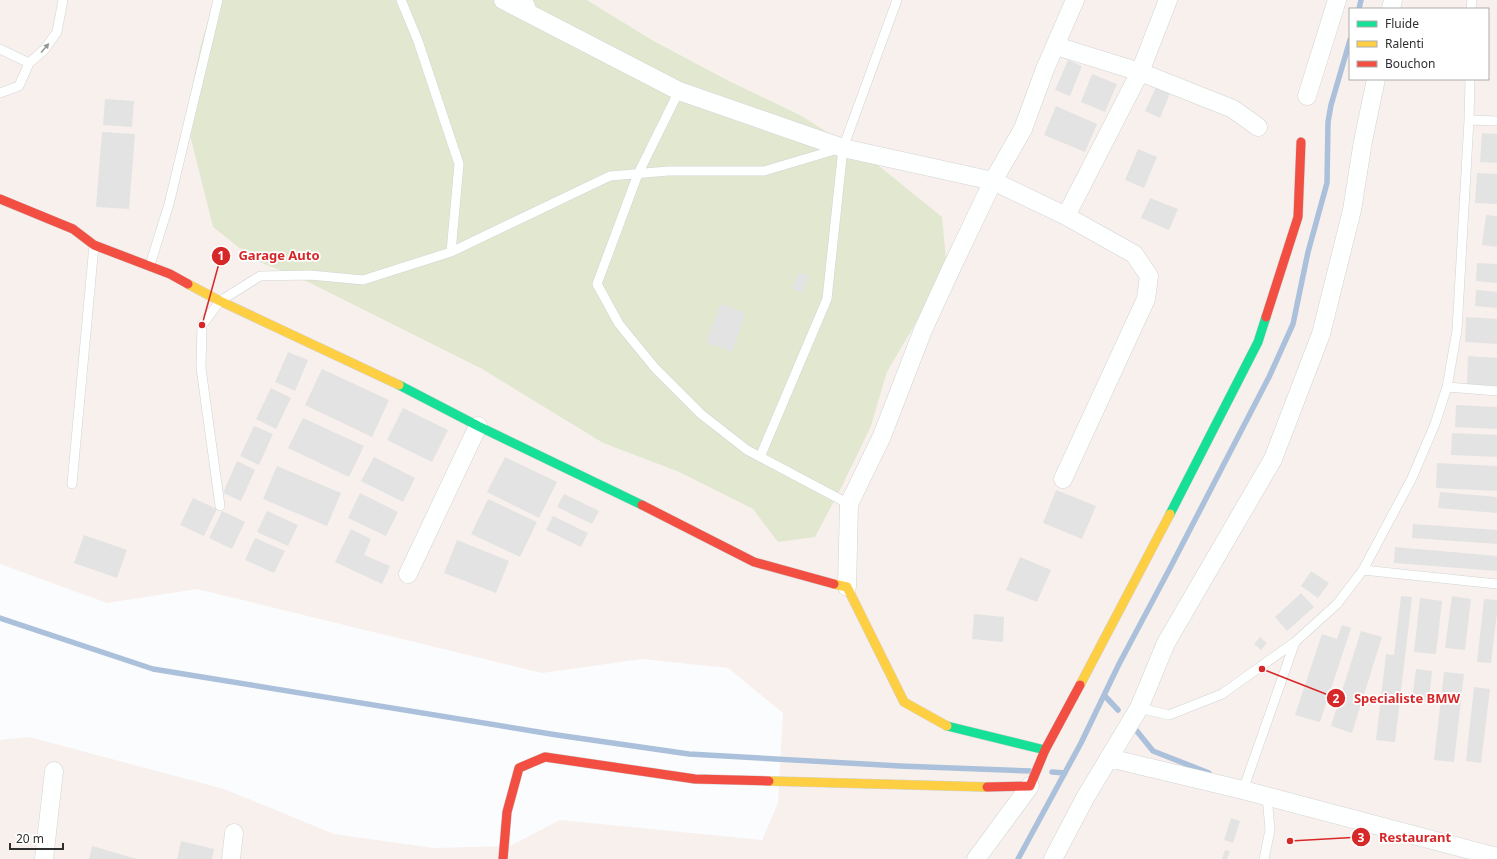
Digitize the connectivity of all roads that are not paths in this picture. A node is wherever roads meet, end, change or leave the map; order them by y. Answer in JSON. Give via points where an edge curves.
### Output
{"nodes":[{"id":1,"x":63,"y":0,"type":"edge"},
{"id":2,"x":218,"y":0,"type":"edge"},
{"id":3,"x":401,"y":0,"type":"edge"},
{"id":4,"x":503,"y":0,"type":"edge"},
{"id":5,"x":897,"y":0,"type":"edge"},
{"id":6,"x":1075,"y":0,"type":"edge"},
{"id":7,"x":1168,"y":0,"type":"edge"},
{"id":8,"x":1337,"y":0,"type":"edge"},
{"id":9,"x":532,"y":8,"type":"edge"},
{"id":10,"x":1056,"y":46,"type":"junction"},
{"id":11,"x":0,"y":49,"type":"edge"},
{"id":12,"x":29,"y":63,"type":"junction"},
{"id":13,"x":1140,"y":72,"type":"junction"},
{"id":14,"x":1376,"y":80,"type":"edge"},
{"id":15,"x":1470,"y":80,"type":"edge"},
{"id":16,"x":679,"y":91,"type":"junction"},
{"id":17,"x":0,"y":94,"type":"edge"},
{"id":18,"x":1307,"y":96,"type":"dead end"},
{"id":19,"x":1469,"y":120,"type":"junction"},
{"id":20,"x":1497,"y":121,"type":"edge"},
{"id":21,"x":1258,"y":127,"type":"dead end"},
{"id":22,"x":1302,"y":142,"type":"dead end"},
{"id":23,"x":842,"y":148,"type":"junction"},
{"id":24,"x":638,"y":174,"type":"junction"},
{"id":25,"x":993,"y":181,"type":"junction"},
{"id":26,"x":0,"y":199,"type":"edge"},
{"id":27,"x":1066,"y":216,"type":"junction"},
{"id":28,"x":94,"y":245,"type":"junction"},
{"id":29,"x":451,"y":252,"type":"junction"},
{"id":30,"x":150,"y":265,"type":"junction"},
{"id":31,"x":220,"y":301,"type":"junction"},
{"id":32,"x":1447,"y":387,"type":"junction"},
{"id":33,"x":1497,"y":391,"type":"edge"},
{"id":34,"x":478,"y":426,"type":"junction"},
{"id":35,"x":760,"y":456,"type":"junction"},
{"id":36,"x":1063,"y":479,"type":"dead end"},
{"id":37,"x":72,"y":484,"type":"dead end"},
{"id":38,"x":849,"y":504,"type":"junction"},
{"id":39,"x":220,"y":506,"type":"dead end"},
{"id":40,"x":1363,"y":570,"type":"junction"},
{"id":41,"x":408,"y":574,"type":"dead end"},
{"id":42,"x":1497,"y":584,"type":"edge"},
{"id":43,"x":848,"y":587,"type":"junction"},
{"id":44,"x":1295,"y":642,"type":"junction"},
{"id":45,"x":1139,"y":708,"type":"junction"},
{"id":46,"x":1045,"y":750,"type":"junction"},
{"id":47,"x":1109,"y":758,"type":"junction"},
{"id":48,"x":54,"y":771,"type":"dead end"},
{"id":49,"x":1030,"y":786,"type":"junction"},
{"id":50,"x":1243,"y":790,"type":"junction"},
{"id":51,"x":1267,"y":796,"type":"junction"},
{"id":52,"x":234,"y":833,"type":"dead end"},
{"id":53,"x":1497,"y":857,"type":"edge"},
{"id":54,"x":44,"y":859,"type":"edge"},
{"id":55,"x":231,"y":859,"type":"edge"},
{"id":56,"x":503,"y":859,"type":"edge"},
{"id":57,"x":976,"y":859,"type":"edge"},
{"id":58,"x":1053,"y":859,"type":"edge"},
{"id":59,"x":1264,"y":859,"type":"edge"}],
"edges":[{"from":12,"to":1,"type":"lane","one_way":true,"via":[[44,50],[57,32]]},
{"from":2,"to":30,"type":"lane","via":[[169,204]]},
{"from":3,"to":29,"type":"lane","via":[[418,41],[459,164]]},
{"from":4,"to":9,"type":"street"},
{"from":5,"to":23,"type":"lane"},
{"from":6,"to":10,"type":"street"},
{"from":7,"to":13,"type":"street"},
{"from":8,"to":18,"type":"street"},
{"from":9,"to":16,"type":"street"},
{"from":10,"to":13,"type":"street"},
{"from":10,"to":25,"type":"street","via":[[1045,68],[1023,129]]},
{"from":11,"to":12,"type":"lane"},
{"from":12,"to":17,"type":"lane","via":[[19,86]]},
{"from":13,"to":21,"type":"street","via":[[1233,109]]},
{"from":13,"to":27,"type":"street"},
{"from":14,"to":45,"type":"street","via":[[1362,141],[1352,210],[1321,334],[1273,459],[1166,644]]},
{"from":15,"to":19,"type":"lane"},
{"from":16,"to":23,"type":"street"},
{"from":16,"to":24,"type":"lane"},
{"from":19,"to":20,"type":"lane"},
{"from":19,"to":32,"type":"lane","via":[[1457,330]]},
{"from":22,"to":46,"type":"street","via":[[1298,217],[1258,342],[1132,588]]},
{"from":23,"to":24,"type":"lane","via":[[764,171],[668,171]]},
{"from":23,"to":25,"type":"street"},
{"from":23,"to":35,"type":"lane","via":[[828,299]]},
{"from":24,"to":29,"type":"lane","via":[[610,176]]},
{"from":24,"to":35,"type":"lane","via":[[596,284],[619,324],[655,368],[701,414],[748,450]]},
{"from":25,"to":27,"type":"street"},
{"from":25,"to":38,"type":"street","via":[[950,269],[923,330],[882,436]]},
{"from":26,"to":28,"type":"street","via":[[73,229]]},
{"from":27,"to":36,"type":"street","via":[[1134,254],[1149,276],[1146,300]]},
{"from":28,"to":30,"type":"street"},
{"from":28,"to":37,"type":"lane"},
{"from":29,"to":31,"type":"lane","via":[[364,280],[260,276]]},
{"from":30,"to":31,"type":"street"},
{"from":31,"to":34,"type":"street","via":[[405,388]]},
{"from":31,"to":39,"type":"lane","via":[[202,325],[201,368]]},
{"from":32,"to":33,"type":"lane"},
{"from":32,"to":40,"type":"lane","via":[[1435,424],[1412,478]]},
{"from":34,"to":41,"type":"street"},
{"from":34,"to":43,"type":"street","via":[[754,562]]},
{"from":35,"to":38,"type":"lane"},
{"from":38,"to":43,"type":"street"},
{"from":40,"to":42,"type":"lane"},
{"from":40,"to":44,"type":"lane","via":[[1337,604]]},
{"from":43,"to":46,"type":"street","via":[[904,702],[949,727]]},
{"from":44,"to":45,"type":"lane","via":[[1222,694],[1169,715]]},
{"from":44,"to":50,"type":"lane"},
{"from":45,"to":47,"type":"street"},
{"from":46,"to":49,"type":"street"},
{"from":47,"to":50,"type":"street"},
{"from":47,"to":58,"type":"street"},
{"from":48,"to":54,"type":"street"},
{"from":49,"to":56,"type":"street","via":[[695,779],[545,756],[519,768],[507,812]]},
{"from":49,"to":57,"type":"street"},
{"from":50,"to":51,"type":"street"},
{"from":51,"to":53,"type":"street"},
{"from":51,"to":59,"type":"lane","via":[[1270,830]]},
{"from":52,"to":55,"type":"street"}]}
